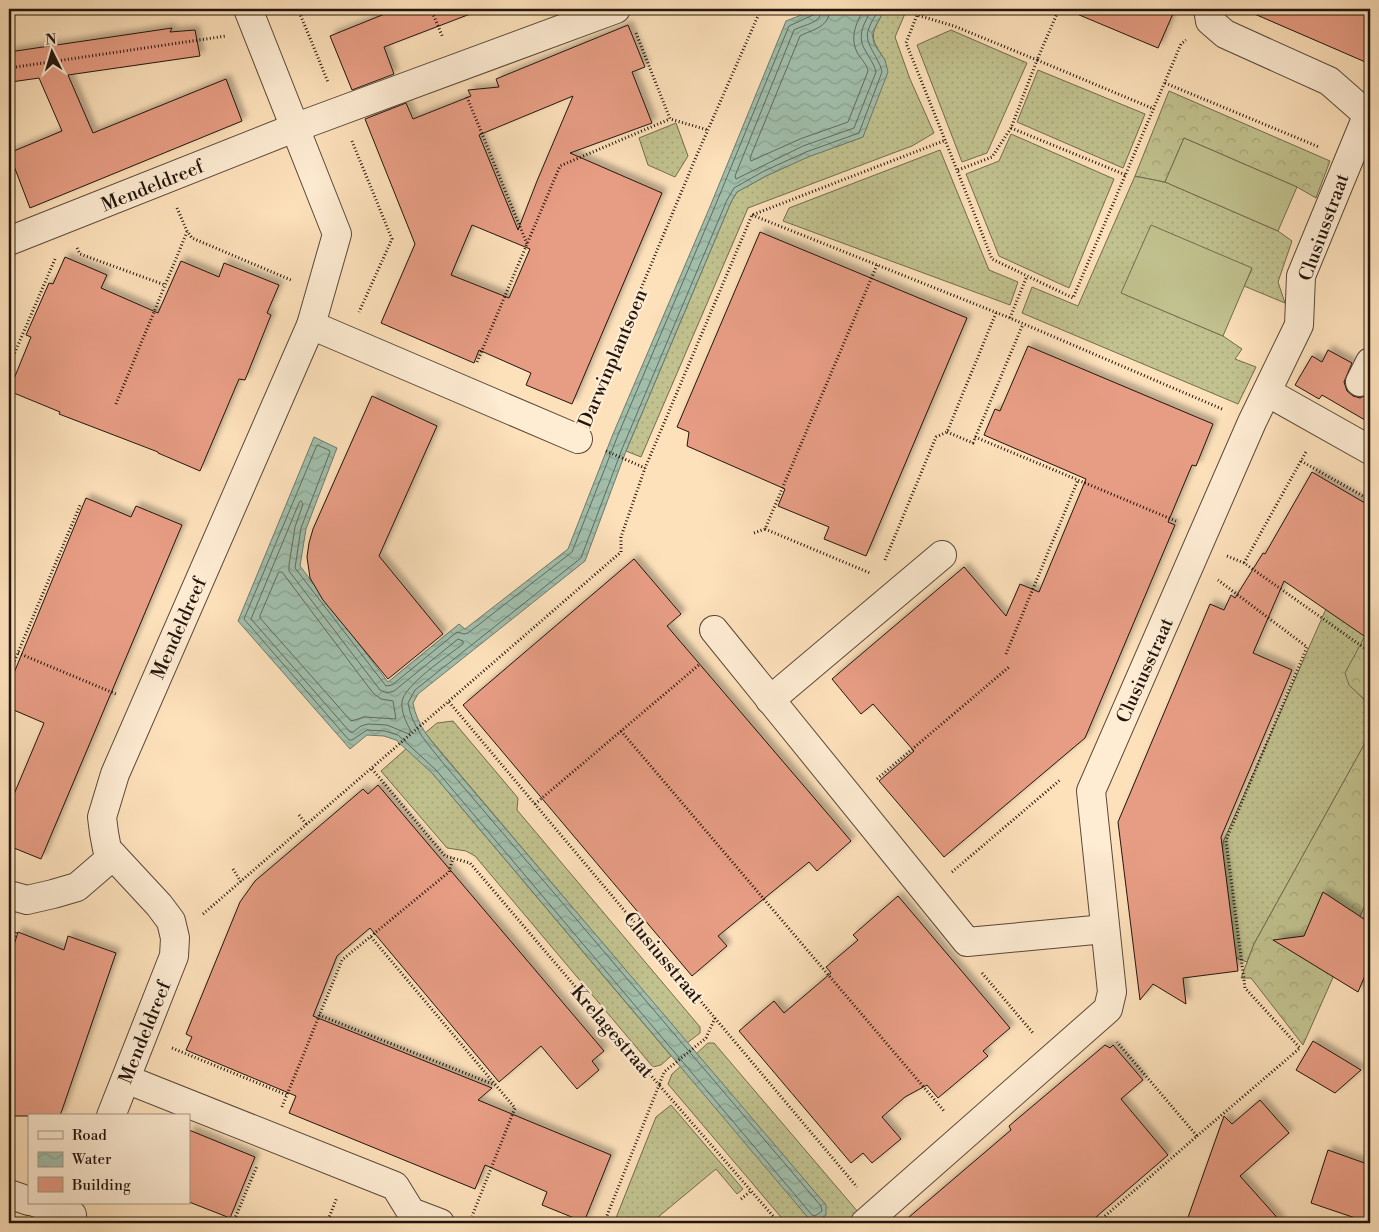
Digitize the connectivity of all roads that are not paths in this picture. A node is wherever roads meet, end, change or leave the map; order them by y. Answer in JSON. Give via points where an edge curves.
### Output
{"nodes":[{"id":1,"x":1209,"y":15,"type":"edge"},
{"id":2,"x":251,"y":17,"type":"edge"},
{"id":3,"x":625,"y":18,"type":"edge"},
{"id":4,"x":1369,"y":117,"type":"edge"},
{"id":5,"x":294,"y":128,"type":"junction"},
{"id":6,"x":9,"y":241,"type":"edge"},
{"id":7,"x":311,"y":325,"type":"junction"},
{"id":8,"x":1267,"y":392,"type":"junction"},
{"id":9,"x":589,"y":444,"type":"road end"},
{"id":10,"x":1370,"y":450,"type":"edge"},
{"id":11,"x":942,"y":555,"type":"dead end"},
{"id":12,"x":719,"y":637,"type":"road end"},
{"id":13,"x":770,"y":700,"type":"junction"},
{"id":14,"x":114,"y":856,"type":"junction"},
{"id":15,"x":9,"y":895,"type":"edge"},
{"id":16,"x":1105,"y":929,"type":"junction"},
{"id":17,"x":126,"y":1079,"type":"junction"},
{"id":18,"x":112,"y":1114,"type":"edge"},
{"id":19,"x":9,"y":1194,"type":"edge"},
{"id":20,"x":28,"y":1200,"type":"edge"},
{"id":21,"x":40,"y":1204,"type":"edge"},
{"id":22,"x":72,"y":1214,"type":"edge"},
{"id":23,"x":872,"y":1218,"type":"edge"},
{"id":24,"x":440,"y":1223,"type":"edge"}],
"edges":[{"from":1,"to":4,"type":"street","via":[[1225,34],[1329,81]]},
{"from":2,"to":5,"type":"street","name":"Mendeldreef"},
{"from":3,"to":5,"type":"street","via":[[455,68]]},
{"from":4,"to":8,"type":"street","name":"Clusiusstraat","via":[[1348,159],[1301,276],[1299,325]]},
{"from":5,"to":6,"type":"street","name":"Mendeldreef","via":[[67,223]]},
{"from":5,"to":7,"type":"street","name":"Mendeldreef","via":[[337,234]]},
{"from":7,"to":9,"type":"street","name":"Darwinplantsoen"},
{"from":7,"to":14,"type":"street","name":"Mendeldreef","via":[[115,774],[102,817],[107,849]]},
{"from":8,"to":10,"type":"street"},
{"from":8,"to":16,"type":"street","name":"Clusiusstraat","via":[[1091,791]]},
{"from":11,"to":13,"type":"street"},
{"from":12,"to":13,"type":"street"},
{"from":13,"to":16,"type":"street","via":[[967,942]]},
{"from":14,"to":15,"type":"street","via":[[77,886],[27,900]]},
{"from":14,"to":17,"type":"street","name":"Mendeldreef","via":[[171,921],[175,938],[174,956]]},
{"from":16,"to":23,"type":"street","name":"Clusiusstraat","via":[[1112,992],[1108,1009]]},
{"from":17,"to":18,"type":"street","name":"Mendeldreef"},
{"from":17,"to":24,"type":"street","via":[[395,1186],[411,1212]]},
{"from":19,"to":20,"type":"street"},
{"from":21,"to":22,"type":"street"}]}
